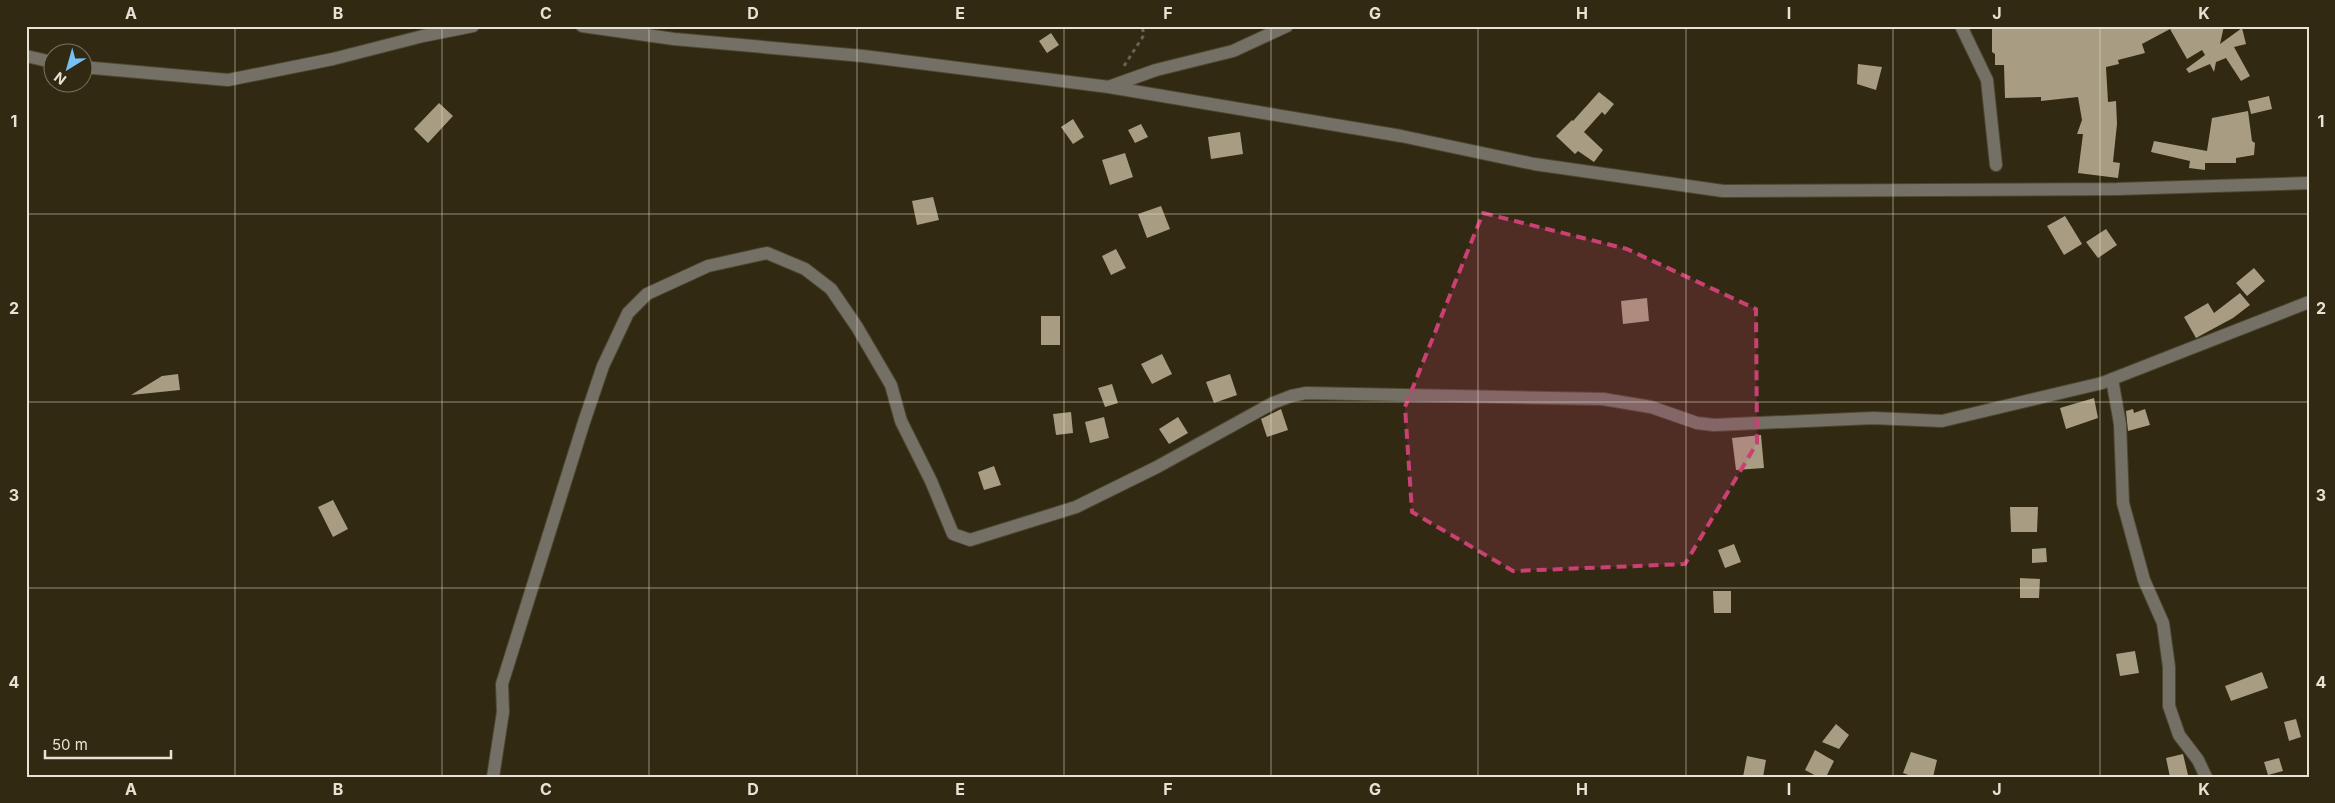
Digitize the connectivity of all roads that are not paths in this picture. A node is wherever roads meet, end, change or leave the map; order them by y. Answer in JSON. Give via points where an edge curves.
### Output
{"nodes":[{"id":1,"x":474,"y":26,"type":"edge"},
{"id":2,"x":582,"y":26,"type":"edge"},
{"id":3,"x":1288,"y":26,"type":"edge"},
{"id":4,"x":1961,"y":26,"type":"edge"},
{"id":5,"x":26,"y":56,"type":"edge"},
{"id":6,"x":42,"y":60,"type":"edge"},
{"id":7,"x":92,"y":68,"type":"edge"},
{"id":8,"x":1109,"y":87,"type":"junction"},
{"id":9,"x":1996,"y":165,"type":"dead end"},
{"id":10,"x":2309,"y":183,"type":"edge"},
{"id":11,"x":2309,"y":302,"type":"edge"},
{"id":12,"x":2112,"y":379,"type":"junction"},
{"id":13,"x":493,"y":777,"type":"edge"},
{"id":14,"x":2206,"y":777,"type":"edge"}],
"edges":[{"from":1,"to":7,"type":"street","via":[[228,80]]},
{"from":2,"to":8,"type":"street","via":[[674,39],[863,56]]},
{"from":3,"to":8,"type":"street","via":[[1232,51],[1156,70]]},
{"from":4,"to":9,"type":"street","via":[[1987,80]]},
{"from":5,"to":6,"type":"street"},
{"from":8,"to":10,"type":"street","via":[[1401,136],[1534,164],[1723,191],[2098,189]]},
{"from":11,"to":12,"type":"street"},
{"from":12,"to":13,"type":"street","via":[[1942,421],[1872,418],[1714,425],[1651,407],[1603,399],[1306,393],[1273,403],[1076,507],[970,540],[953,534],[901,421],[891,385],[831,289],[805,268],[767,254],[731,260],[708,266],[647,294],[628,313],[603,366],[502,684],[503,712]]},
{"from":12,"to":14,"type":"street","via":[[2120,424],[2123,503],[2144,580],[2163,623],[2169,667],[2169,706],[2180,735]]}]}
